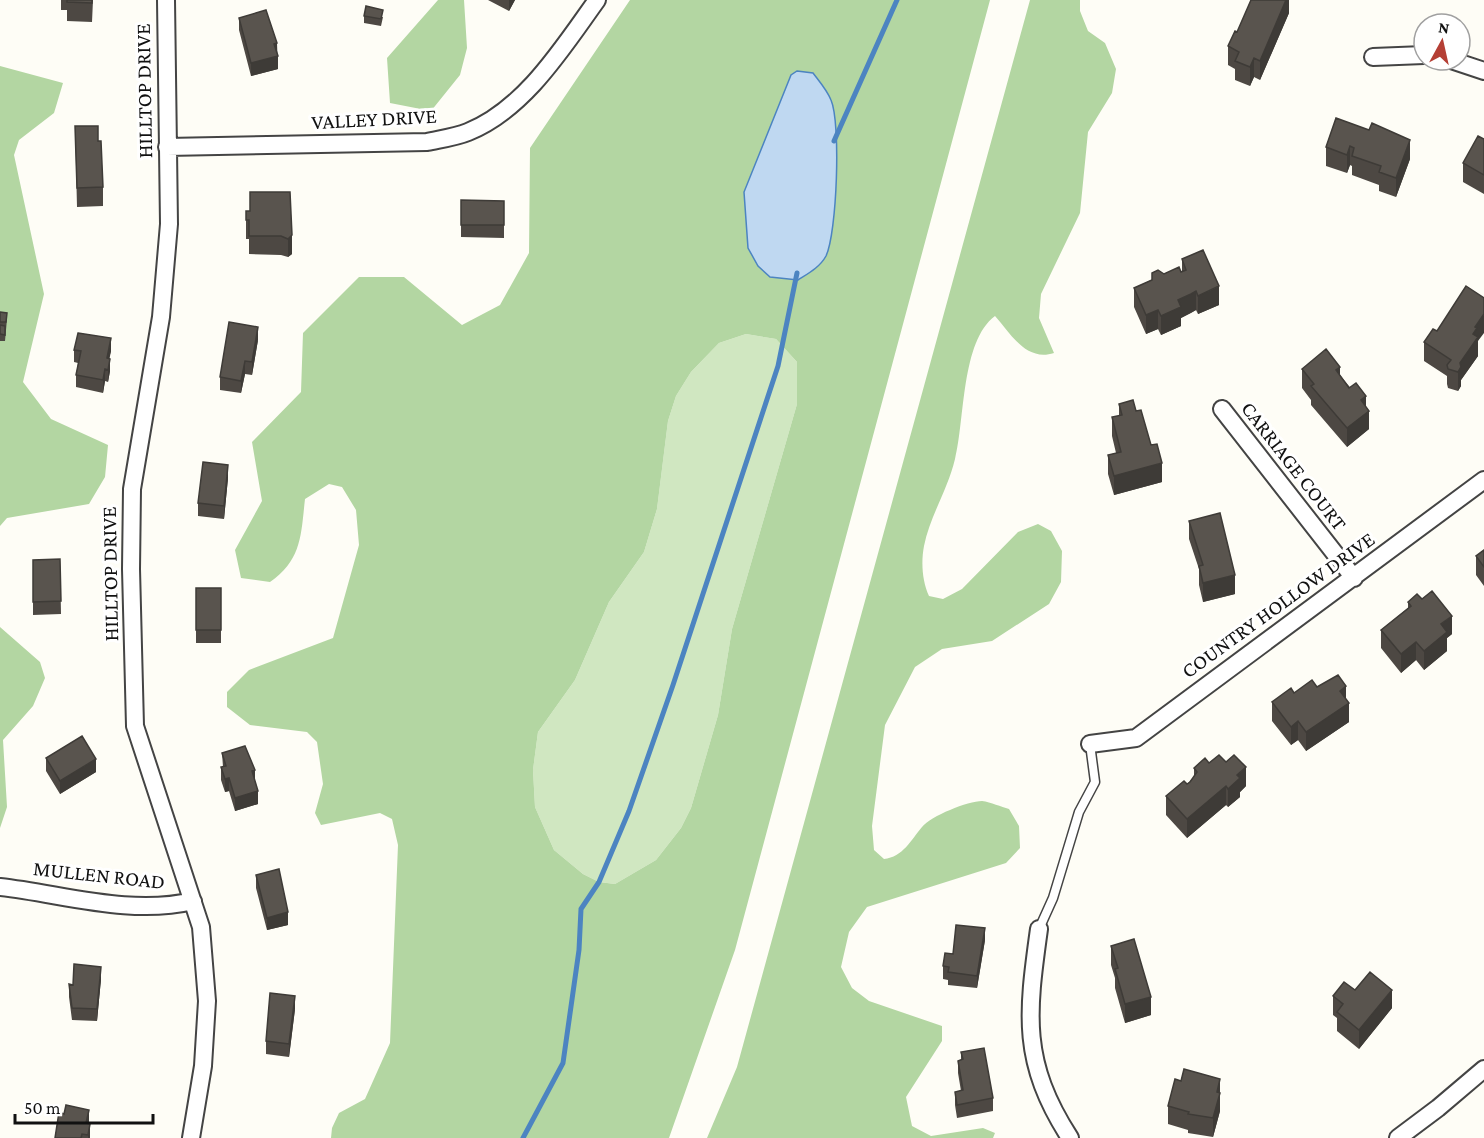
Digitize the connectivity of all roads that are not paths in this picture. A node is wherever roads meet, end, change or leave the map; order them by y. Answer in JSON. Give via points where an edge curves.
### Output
{"nodes":[{"id":1,"x":166,"y":0,"type":"edge"},
{"id":2,"x":597,"y":0,"type":"edge"},
{"id":3,"x":1412,"y":55,"type":"edge"},
{"id":4,"x":1373,"y":57,"type":"dead end"},
{"id":5,"x":167,"y":147,"type":"junction"},
{"id":6,"x":1222,"y":409,"type":"dead end"},
{"id":7,"x":1484,"y":480,"type":"edge"},
{"id":8,"x":1354,"y":578,"type":"junction"},
{"id":9,"x":1090,"y":744,"type":"joint"},
{"id":10,"x":0,"y":887,"type":"edge"},
{"id":11,"x":193,"y":901,"type":"junction"},
{"id":12,"x":1039,"y":929,"type":"joint"},
{"id":13,"x":1484,"y":1069,"type":"edge"},
{"id":14,"x":191,"y":1138,"type":"edge"},
{"id":15,"x":1070,"y":1138,"type":"edge"},
{"id":16,"x":1398,"y":1138,"type":"edge"}],
"edges":[{"from":1,"to":5,"type":"street","name":"HILLTOP DRIVE"},
{"from":2,"to":5,"type":"street","name":"VALLEY DRIVE","via":[[542,76],[499,114],[469,132],[428,142]]},
{"from":3,"to":4,"type":"street"},
{"from":5,"to":11,"type":"street","name":"HILLTOP DRIVE","via":[[169,224],[161,317],[132,489],[135,726]]},
{"from":6,"to":8,"type":"street","name":"CARRIAGE COURT"},
{"from":7,"to":8,"type":"street","name":"COUNTRY HOLLOW DRIVE"},
{"from":8,"to":9,"type":"street","name":"COUNTRY HOLLOW DRIVE","via":[[1136,738]]},
{"from":9,"to":12,"type":"lane","via":[[1095,782],[1079,812],[1053,898]]},
{"from":10,"to":11,"type":"street","name":"MULLEN ROAD","via":[[81,900],[165,907]]},
{"from":11,"to":14,"type":"street","name":"HILLTOP DRIVE","via":[[201,927],[207,1001],[203,1066]]},
{"from":12,"to":15,"type":"street","via":[[1030,996],[1031,1046],[1049,1106]]},
{"from":13,"to":16,"type":"street"}]}
